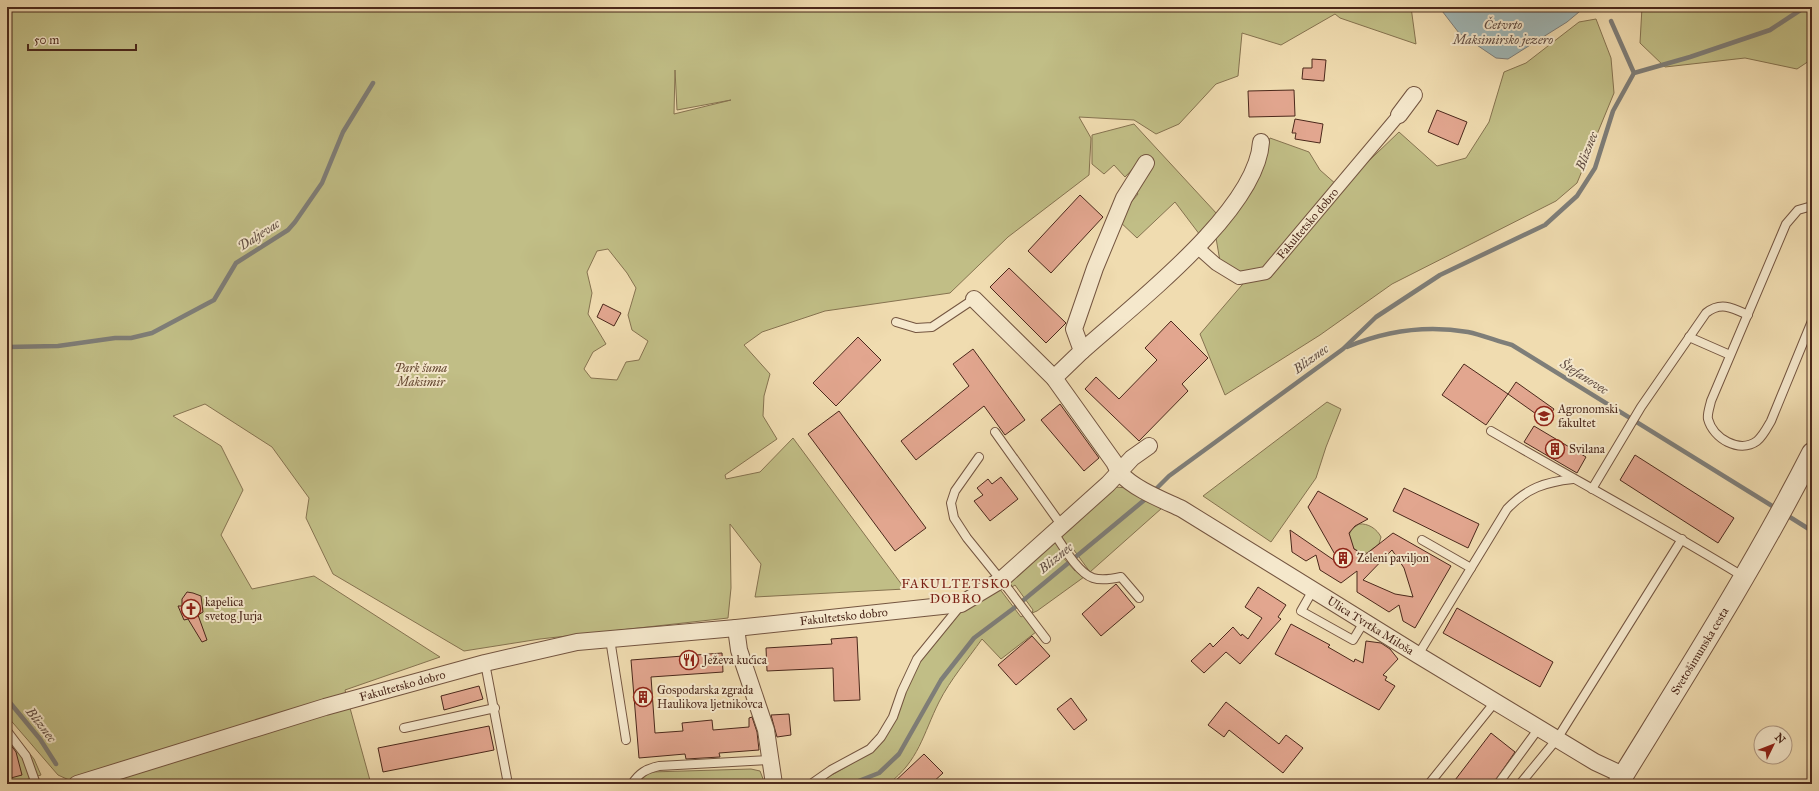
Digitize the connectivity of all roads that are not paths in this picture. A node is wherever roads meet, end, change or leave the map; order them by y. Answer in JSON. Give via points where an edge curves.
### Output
{"nodes":[{"id":1,"x":1414,"y":95,"type":"dead end"},
{"id":2,"x":1398,"y":114,"type":"joint"},
{"id":3,"x":1261,"y":142,"type":"dead end"},
{"id":4,"x":1146,"y":163,"type":"dead end"},
{"id":5,"x":1812,"y":206,"type":"edge"},
{"id":6,"x":1198,"y":248,"type":"junction"},
{"id":7,"x":974,"y":299,"type":"joint"},
{"id":8,"x":1748,"y":315,"type":"junction"},
{"id":9,"x":1812,"y":321,"type":"edge"},
{"id":10,"x":896,"y":322,"type":"dead end"},
{"id":11,"x":1690,"y":337,"type":"junction"},
{"id":12,"x":1082,"y":351,"type":"junction"},
{"id":13,"x":1730,"y":355,"type":"junction"},
{"id":14,"x":1054,"y":378,"type":"junction"},
{"id":15,"x":1491,"y":431,"type":"dead end"},
{"id":16,"x":995,"y":432,"type":"dead end"},
{"id":17,"x":1149,"y":446,"type":"dead end"},
{"id":18,"x":1812,"y":453,"type":"edge"},
{"id":19,"x":979,"y":457,"type":"dead end"},
{"id":20,"x":1119,"y":472,"type":"junction"},
{"id":21,"x":1573,"y":479,"type":"junction"},
{"id":22,"x":1592,"y":489,"type":"junction"},
{"id":23,"x":1058,"y":529,"type":"junction"},
{"id":24,"x":1682,"y":539,"type":"junction"},
{"id":25,"x":1422,"y":540,"type":"dead end"},
{"id":26,"x":1471,"y":568,"type":"junction"},
{"id":27,"x":1745,"y":577,"type":"junction"},
{"id":28,"x":1005,"y":585,"type":"junction"},
{"id":29,"x":1313,"y":590,"type":"junction"},
{"id":30,"x":1139,"y":598,"type":"dead end"},
{"id":31,"x":961,"y":604,"type":"junction"},
{"id":32,"x":1364,"y":622,"type":"junction"},
{"id":33,"x":736,"y":628,"type":"junction"},
{"id":34,"x":610,"y":639,"type":"junction"},
{"id":35,"x":1046,"y":639,"type":"dead end"},
{"id":36,"x":1418,"y":656,"type":"junction"},
{"id":37,"x":485,"y":663,"type":"junction"},
{"id":38,"x":1495,"y":702,"type":"junction"},
{"id":39,"x":495,"y":708,"type":"junction"},
{"id":40,"x":404,"y":728,"type":"dead end"},
{"id":41,"x":1539,"y":728,"type":"junction"},
{"id":42,"x":7,"y":731,"type":"edge"},
{"id":43,"x":1557,"y":739,"type":"junction"},
{"id":44,"x":626,"y":740,"type":"dead end"},
{"id":45,"x":770,"y":760,"type":"junction"},
{"id":46,"x":1621,"y":780,"type":"edge"},
{"id":47,"x":36,"y":784,"type":"edge"},
{"id":48,"x":77,"y":784,"type":"edge"},
{"id":49,"x":508,"y":784,"type":"edge"},
{"id":50,"x":632,"y":784,"type":"edge"},
{"id":51,"x":774,"y":784,"type":"edge"},
{"id":52,"x":811,"y":784,"type":"edge"},
{"id":53,"x":1429,"y":784,"type":"edge"},
{"id":54,"x":1498,"y":784,"type":"edge"},
{"id":55,"x":1520,"y":784,"type":"edge"}],
"edges":[{"from":1,"to":2,"type":"street"},
{"from":2,"to":6,"type":"street","name":"Fakultetsko dobro","via":[[1266,273],[1239,278],[1216,264]]},
{"from":3,"to":6,"type":"street","via":[[1251,174],[1236,202]]},
{"from":4,"to":12,"type":"street","via":[[1124,198],[1095,268],[1074,329]]},
{"from":5,"to":8,"type":"lane","via":[[1798,210],[1786,224]]},
{"from":6,"to":12,"type":"street"},
{"from":7,"to":10,"type":"lane","via":[[932,327],[916,328]]},
{"from":7,"to":14,"type":"street"},
{"from":8,"to":11,"type":"lane","via":[[1732,308],[1713,307]]},
{"from":8,"to":13,"type":"lane"},
{"from":9,"to":13,"type":"lane","via":[[1771,421],[1757,442],[1737,446],[1714,432],[1708,418]]},
{"from":11,"to":13,"type":"lane"},
{"from":11,"to":22,"type":"lane","via":[[1641,407]]},
{"from":12,"to":14,"type":"street"},
{"from":14,"to":20,"type":"street"},
{"from":15,"to":21,"type":"lane"},
{"from":16,"to":23,"type":"lane"},
{"from":17,"to":20,"type":"street","name":"Fakultetsko dobro","via":[[1132,458]]},
{"from":18,"to":27,"type":"street","name":"Svetošimunska cesta"},
{"from":19,"to":28,"type":"lane","via":[[955,491],[951,503],[954,518]]},
{"from":20,"to":23,"type":"street","name":"Fakultetsko dobro"},
{"from":20,"to":29,"type":"street","name":"Ulica Tvrtka Miloša","via":[[1136,485],[1182,509]]},
{"from":21,"to":22,"type":"lane"},
{"from":21,"to":26,"type":"lane","via":[[1552,481],[1518,497],[1507,509]]},
{"from":22,"to":24,"type":"lane"},
{"from":23,"to":28,"type":"street","name":"Fakultetsko dobro"},
{"from":23,"to":30,"type":"lane","via":[[1067,551],[1079,567],[1093,578],[1109,580],[1121,577]]},
{"from":24,"to":27,"type":"lane"},
{"from":24,"to":43,"type":"lane"},
{"from":25,"to":26,"type":"lane"},
{"from":26,"to":36,"type":"lane"},
{"from":27,"to":46,"type":"street","name":"Svetošimunska cesta"},
{"from":28,"to":31,"type":"street","name":"Fakultetsko dobro"},
{"from":28,"to":35,"type":"lane"},
{"from":29,"to":32,"type":"street","name":"Ulica Tvrtka Miloša"},
{"from":29,"to":32,"type":"lane","via":[[1301,610],[1353,640]]},
{"from":31,"to":33,"type":"street","name":"Fakultetsko dobro"},
{"from":31,"to":52,"type":"lane","via":[[917,659],[902,691],[894,717],[881,737],[870,749]]},
{"from":32,"to":36,"type":"street","name":"Ulica Tvrtka Miloša"},
{"from":33,"to":34,"type":"street","name":"Fakultetsko dobro"},
{"from":33,"to":45,"type":"street","via":[[739,650],[766,730]]},
{"from":34,"to":37,"type":"street","name":"Fakultetsko dobro","via":[[577,642]]},
{"from":34,"to":44,"type":"lane"},
{"from":36,"to":38,"type":"street","name":"Ulica Tvrtka Miloša"},
{"from":37,"to":39,"type":"lane"},
{"from":37,"to":48,"type":"street","name":"Fakultetsko dobro","via":[[325,707]]},
{"from":38,"to":41,"type":"street","name":"Ulica Tvrtka Miloša"},
{"from":38,"to":53,"type":"lane"},
{"from":39,"to":40,"type":"lane"},
{"from":39,"to":49,"type":"lane"},
{"from":41,"to":43,"type":"street","name":"Ulica Tvrtka Miloša"},
{"from":41,"to":54,"type":"lane"},
{"from":42,"to":47,"type":"lane","via":[[26,756]]},
{"from":43,"to":46,"type":"street","name":"Ulica Tvrtka Miloša"},
{"from":43,"to":55,"type":"lane"},
{"from":45,"to":50,"type":"lane","via":[[659,766],[646,769]]},
{"from":45,"to":51,"type":"street"}]}
